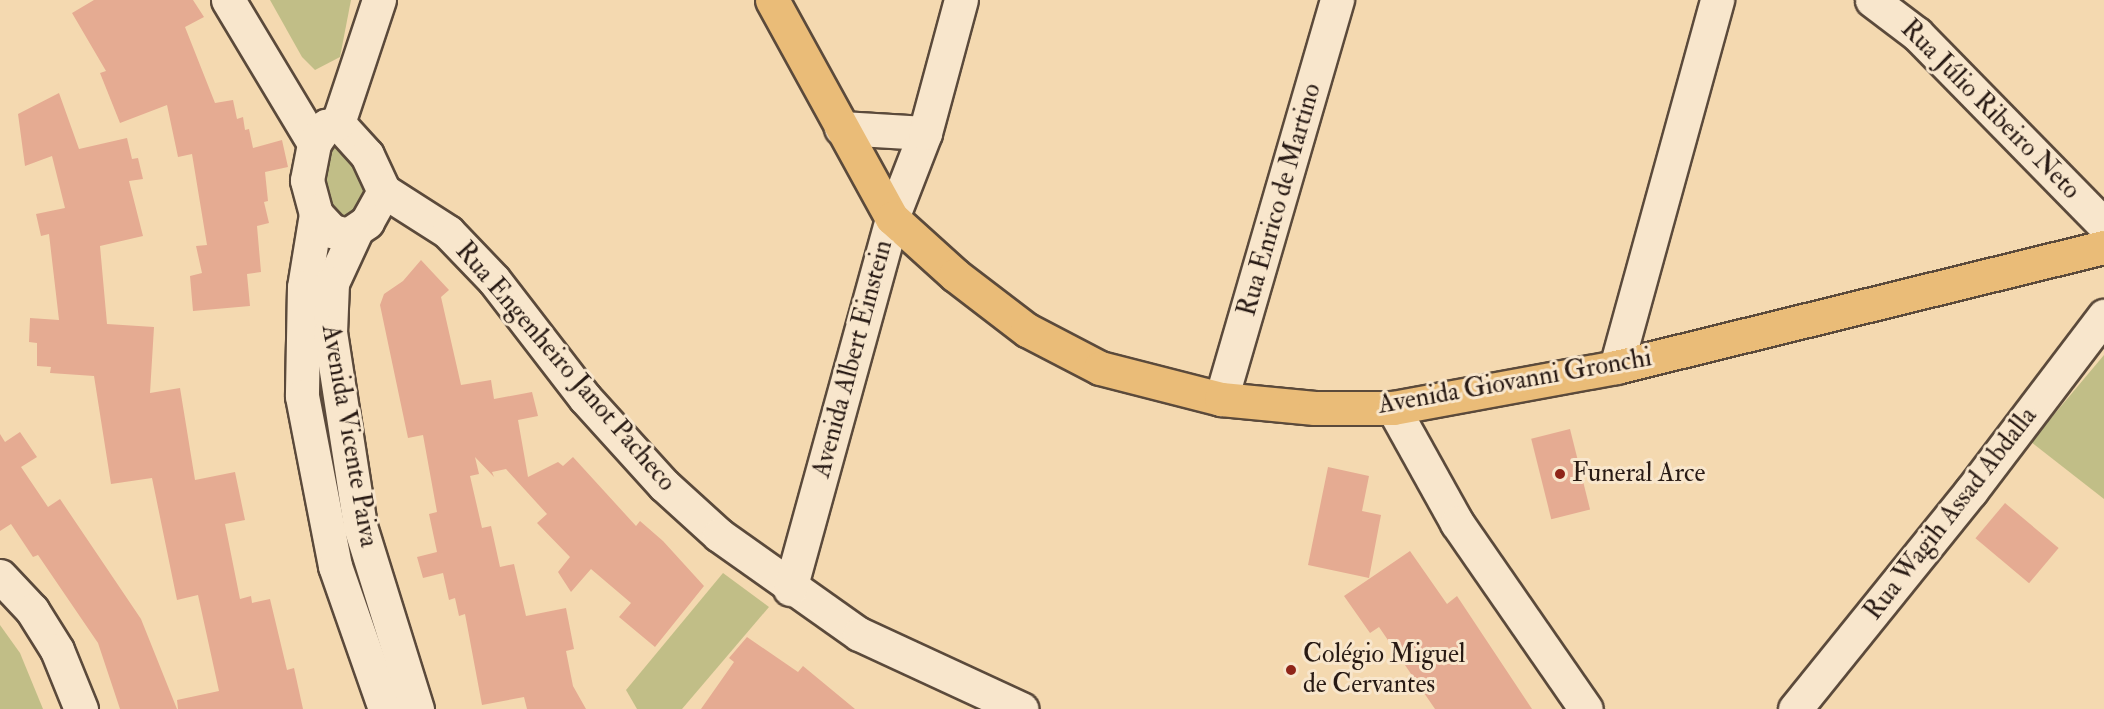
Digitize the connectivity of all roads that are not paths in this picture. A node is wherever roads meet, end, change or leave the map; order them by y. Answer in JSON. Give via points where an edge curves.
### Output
{"nodes":[{"id":1,"x":228,"y":0,"type":"edge"},
{"id":2,"x":379,"y":0,"type":"edge"},
{"id":3,"x":772,"y":0,"type":"edge"},
{"id":4,"x":961,"y":0,"type":"edge"},
{"id":5,"x":1337,"y":0,"type":"edge"},
{"id":6,"x":1717,"y":0,"type":"edge"},
{"id":7,"x":1872,"y":0,"type":"edge"},
{"id":8,"x":842,"y":128,"type":"junction"},
{"id":9,"x":326,"y":133,"type":"junction"},
{"id":10,"x":925,"y":133,"type":"junction"},
{"id":11,"x":384,"y":191,"type":"junction"},
{"id":12,"x":892,"y":218,"type":"junction"},
{"id":13,"x":2104,"y":225,"type":"edge"},
{"id":14,"x":337,"y":227,"type":"junction"},
{"id":15,"x":2104,"y":247,"type":"edge"},
{"id":16,"x":2104,"y":316,"type":"edge"},
{"id":17,"x":1616,"y":367,"type":"junction"},
{"id":18,"x":1221,"y":399,"type":"junction"},
{"id":19,"x":1394,"y":408,"type":"junction"},
{"id":20,"x":0,"y":576,"type":"edge"},
{"id":21,"x":790,"y":589,"type":"junction"},
{"id":22,"x":81,"y":709,"type":"edge"},
{"id":23,"x":385,"y":709,"type":"edge"},
{"id":24,"x":417,"y":709,"type":"edge"},
{"id":25,"x":1021,"y":709,"type":"edge"},
{"id":26,"x":1586,"y":709,"type":"edge"},
{"id":27,"x":1795,"y":709,"type":"edge"}],
"edges":[{"from":1,"to":9,"type":"street"},
{"from":2,"to":9,"type":"street","name":"Avenida Vicente Paiva"},
{"from":3,"to":8,"type":"main road","name":"Avenida Giovanni Gronchi"},
{"from":4,"to":10,"type":"street","name":"Avenida Albert Einstein"},
{"from":5,"to":18,"type":"street","name":"Rua Enrico de Martino"},
{"from":6,"to":17,"type":"street"},
{"from":7,"to":13,"type":"street","name":"Rua Júlio Ribeiro Neto","via":[[1926,42]]},
{"from":8,"to":10,"type":"street"},
{"from":8,"to":12,"type":"main road","name":"Avenida Giovanni Gronchi"},
{"from":9,"to":11,"type":"street","via":[[367,155]]},
{"from":9,"to":14,"type":"street","name":"Avenida Vicente Paiva","via":[[307,180]]},
{"from":10,"to":12,"type":"street","name":"Avenida Albert Einstein"},
{"from":11,"to":14,"type":"street","via":[[367,222]]},
{"from":11,"to":21,"type":"street","name":"Rua Engenheiro Janot Pacheco","via":[[448,232],[664,485],[719,535]]},
{"from":12,"to":18,"type":"main road","name":"Avenida Giovanni Gronchi","via":[[955,275],[1027,330],[1100,368]]},
{"from":12,"to":21,"type":"street","name":"Avenida Albert Einstein"},
{"from":14,"to":23,"type":"street","name":"Avenida Vicente Paiva","via":[[304,287],[302,396],[335,566]]},
{"from":14,"to":24,"type":"street","name":"Avenida Vicente Paiva","via":[[330,332],[360,526]]},
{"from":15,"to":17,"type":"main road","name":"Avenida Giovanni Gronchi"},
{"from":16,"to":27,"type":"street","name":"Rua Wagih Assad Abdalla","via":[[1971,491]]},
{"from":17,"to":19,"type":"main road","name":"Avenida Giovanni Gronchi"},
{"from":18,"to":19,"type":"main road","name":"Avenida Giovanni Gronchi","via":[[1315,408]]},
{"from":19,"to":26,"type":"street","via":[[1457,523]]},
{"from":20,"to":22,"type":"street","via":[[32,610],[57,650]]},
{"from":21,"to":25,"type":"street","name":"Rua Engenheiro Janot Pacheco","via":[[860,634]]}]}
